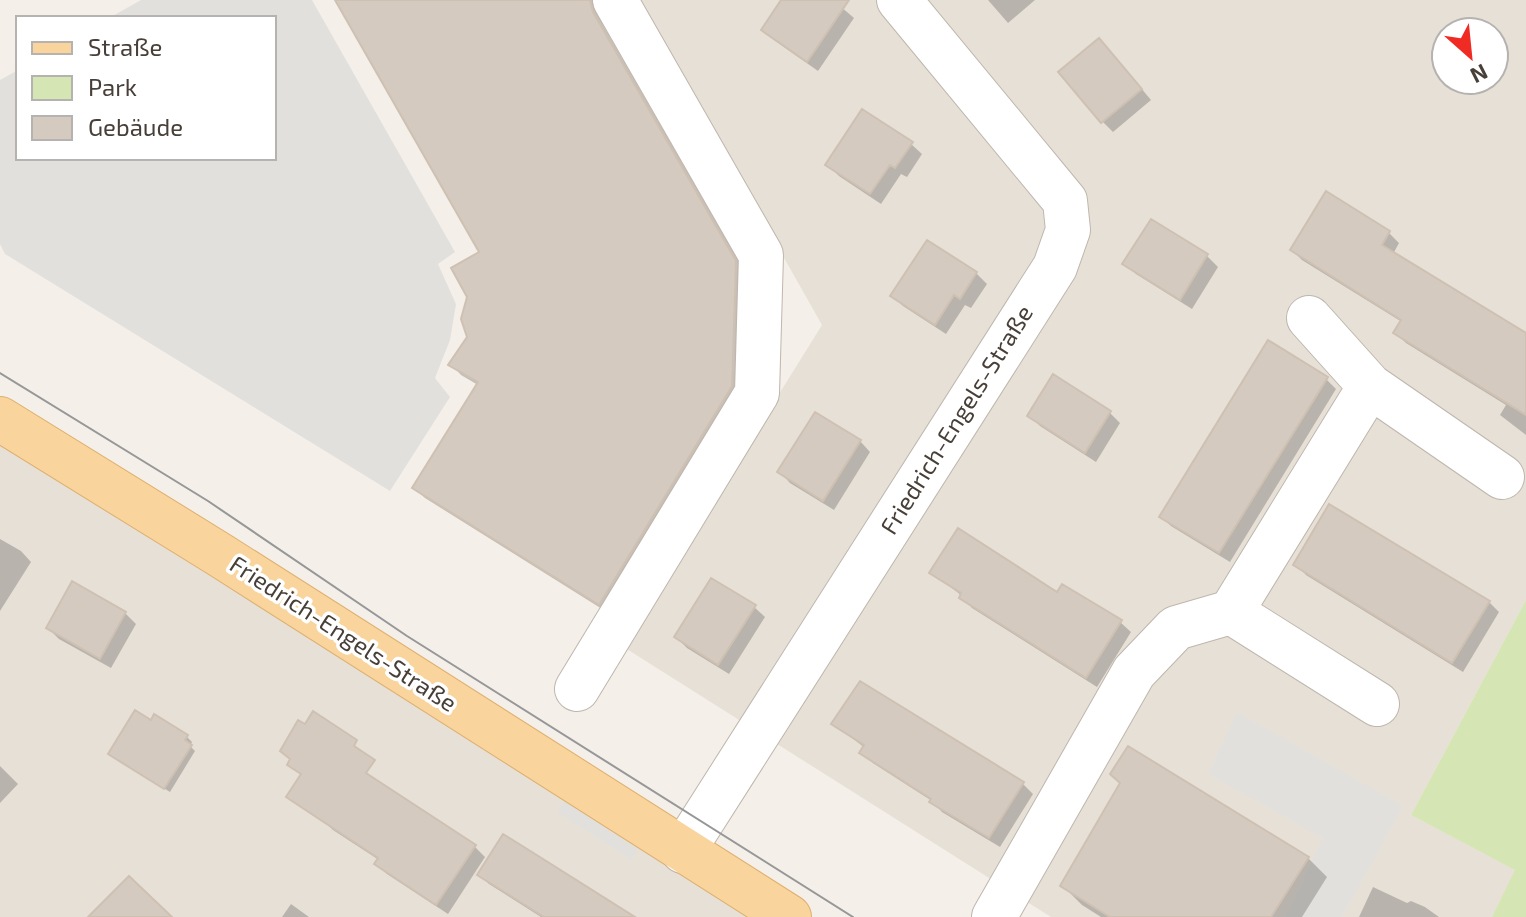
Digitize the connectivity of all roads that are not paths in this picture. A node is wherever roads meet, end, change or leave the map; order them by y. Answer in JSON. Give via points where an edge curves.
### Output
{"nodes":[{"id":1,"x":615,"y":0,"type":"edge"},
{"id":2,"x":899,"y":0,"type":"edge"},
{"id":3,"x":1309,"y":318,"type":"dead end"},
{"id":4,"x":1370,"y":386,"type":"junction"},
{"id":5,"x":0,"y":419,"type":"edge"},
{"id":6,"x":1502,"y":477,"type":"dead end"},
{"id":7,"x":1231,"y":612,"type":"junction"},
{"id":8,"x":577,"y":689,"type":"dead end"},
{"id":9,"x":1377,"y":704,"type":"dead end"},
{"id":10,"x":683,"y":851,"type":"junction"},
{"id":11,"x":789,"y":917,"type":"edge"},
{"id":12,"x":994,"y":917,"type":"edge"}],
"edges":[{"from":1,"to":8,"type":"street","via":[[761,255],[757,393]]},
{"from":2,"to":10,"type":"street","name":"Friedrich-Engels-Straße","via":[[1065,201],[1068,230],[1055,267]]},
{"from":3,"to":4,"type":"street"},
{"from":4,"to":6,"type":"street"},
{"from":4,"to":7,"type":"street"},
{"from":5,"to":10,"type":"main road","name":"Friedrich-Engels-Straße"},
{"from":7,"to":9,"type":"street"},
{"from":7,"to":12,"type":"street","via":[[1176,628],[1134,672]]},
{"from":10,"to":11,"type":"main road","name":"Friedrich-Engels-Straße"}]}
